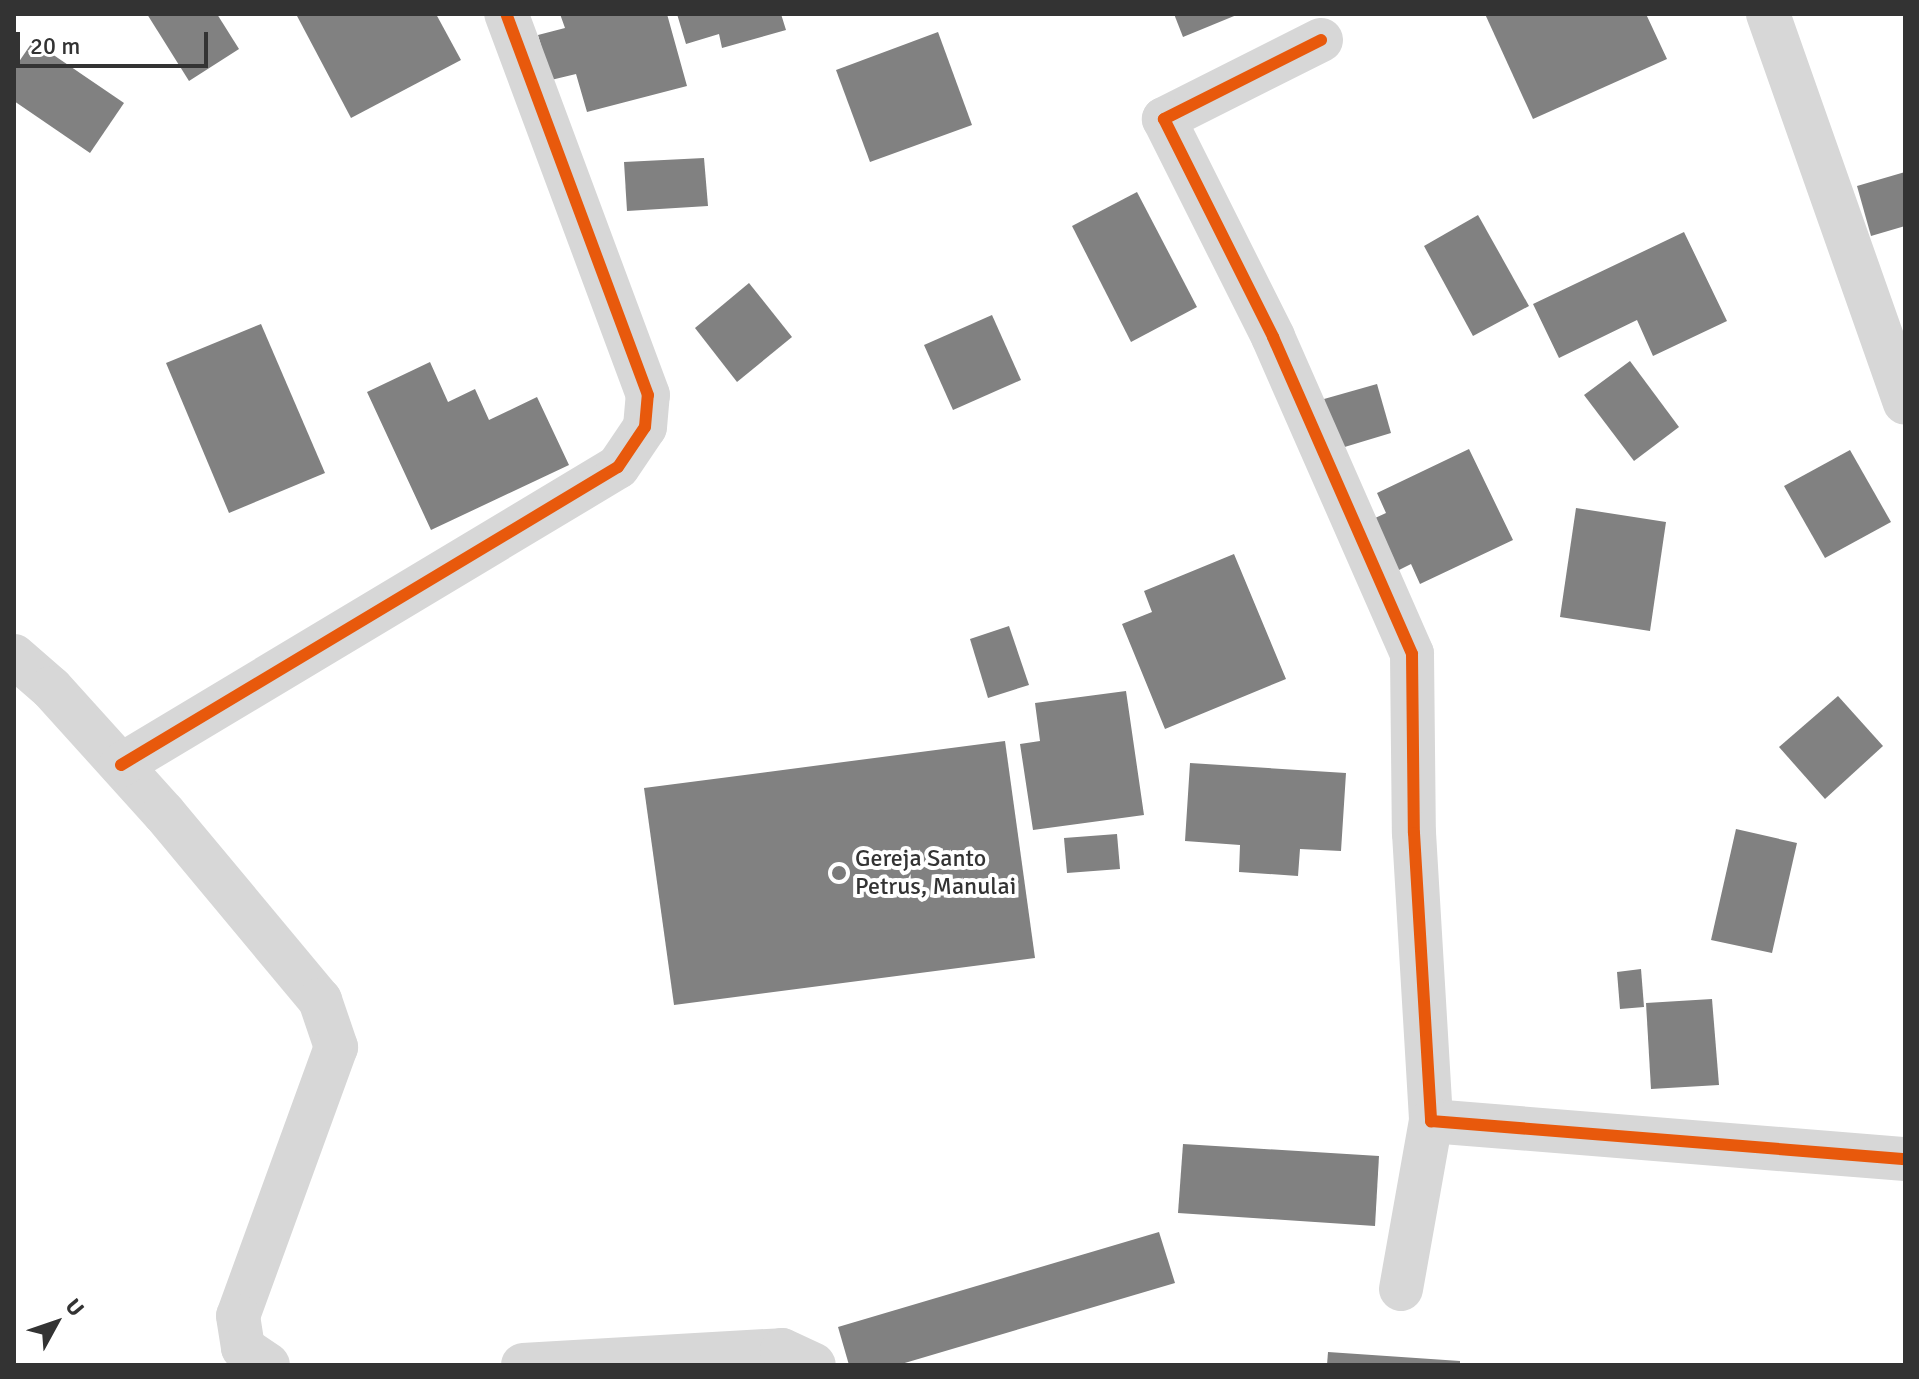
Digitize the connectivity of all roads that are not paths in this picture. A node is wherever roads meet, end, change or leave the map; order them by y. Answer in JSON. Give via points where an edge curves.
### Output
{"nodes":[{"id":1,"x":506,"y":14,"type":"edge"},
{"id":2,"x":1768,"y":14,"type":"edge"},
{"id":3,"x":1321,"y":40,"type":"dead end"},
{"id":4,"x":1905,"y":403,"type":"edge"},
{"id":5,"x":14,"y":656,"type":"edge"},
{"id":6,"x":121,"y":765,"type":"junction"},
{"id":7,"x":1431,"y":1121,"type":"junction"},
{"id":8,"x":1905,"y":1159,"type":"edge"},
{"id":9,"x":1401,"y":1289,"type":"dead end"},
{"id":10,"x":268,"y":1365,"type":"edge"},
{"id":11,"x":523,"y":1365,"type":"edge"},
{"id":12,"x":814,"y":1365,"type":"edge"}],
"edges":[{"from":1,"to":6,"type":"street","via":[[648,395],[645,427],[618,467]]},
{"from":2,"to":4,"type":"street"},
{"from":3,"to":7,"type":"street","via":[[1164,119],[1273,337],[1412,654],[1414,833]]},
{"from":5,"to":6,"type":"street"},
{"from":6,"to":10,"type":"street","via":[[320,1000],[336,1047],[238,1316],[243,1348]]},
{"from":7,"to":8,"type":"street"},
{"from":7,"to":9,"type":"street"},
{"from":11,"to":12,"type":"street","via":[[782,1350]]}]}
